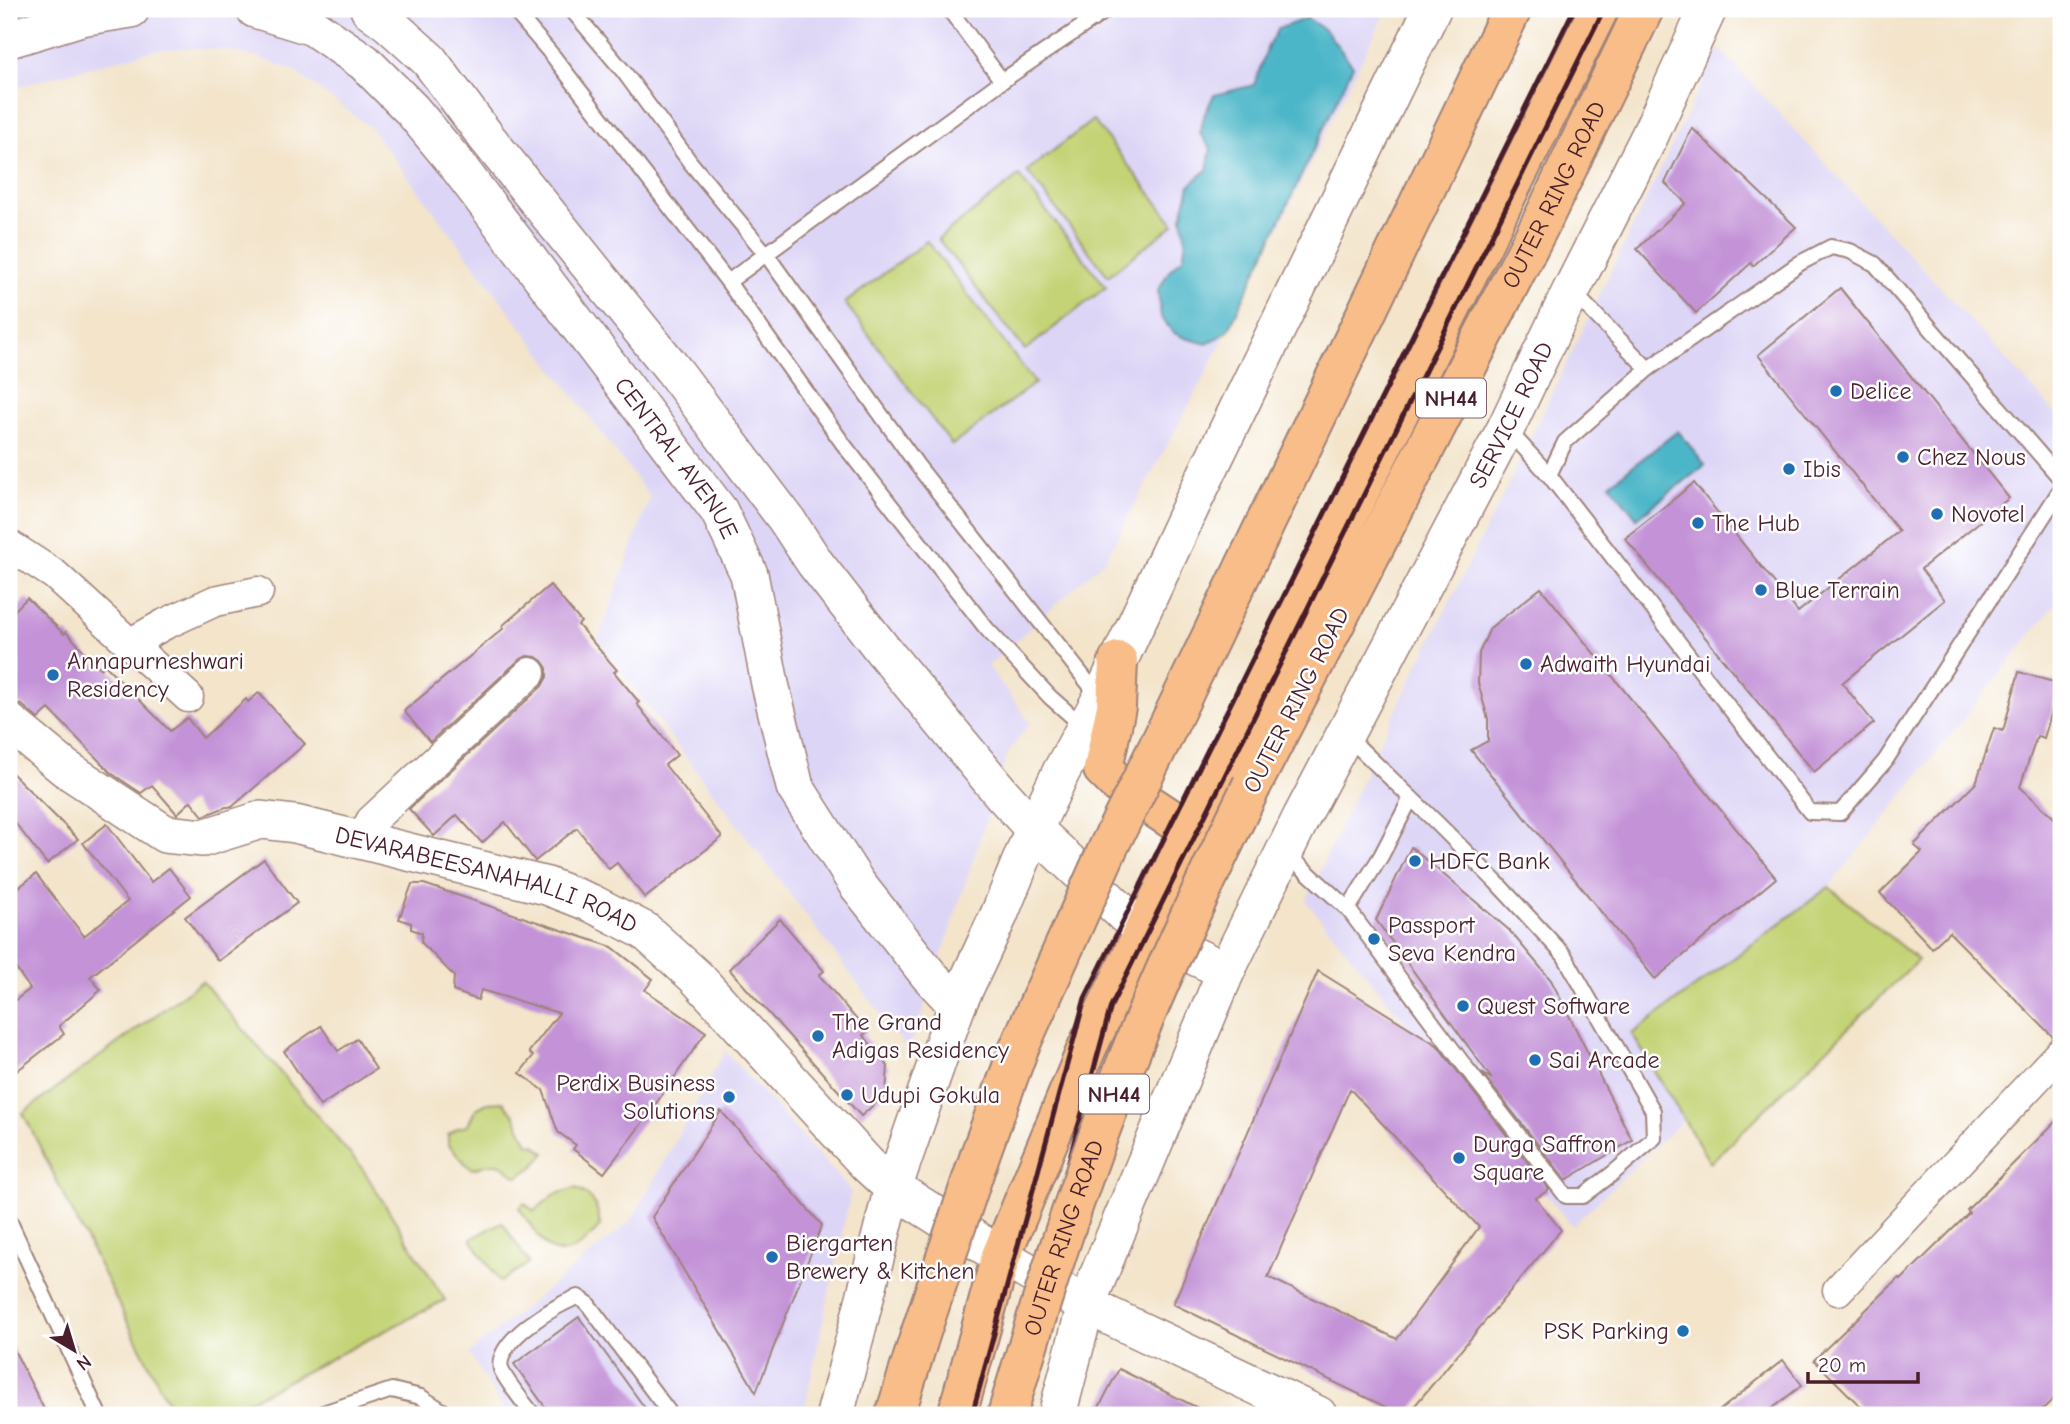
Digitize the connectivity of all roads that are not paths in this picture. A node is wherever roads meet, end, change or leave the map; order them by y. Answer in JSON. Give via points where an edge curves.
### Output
{"nodes":[{"id":1,"x":131,"y":9,"type":"edge"},
{"id":2,"x":255,"y":9,"type":"edge"},
{"id":3,"x":369,"y":9,"type":"edge"},
{"id":4,"x":513,"y":9,"type":"edge"},
{"id":5,"x":572,"y":9,"type":"edge"},
{"id":6,"x":948,"y":9,"type":"edge"},
{"id":7,"x":1108,"y":9,"type":"edge"},
{"id":8,"x":1432,"y":9,"type":"edge"},
{"id":9,"x":1512,"y":9,"type":"edge"},
{"id":10,"x":1599,"y":9,"type":"edge"},
{"id":11,"x":1644,"y":9,"type":"edge"},
{"id":12,"x":1708,"y":9,"type":"edge"},
{"id":13,"x":9,"y":39,"type":"edge"},
{"id":14,"x":1002,"y":81,"type":"junction"},
{"id":15,"x":766,"y":254,"type":"junction"},
{"id":16,"x":728,"y":282,"type":"junction"},
{"id":17,"x":1572,"y":291,"type":"junction"},
{"id":18,"x":1647,"y":369,"type":"junction"},
{"id":19,"x":1506,"y":428,"type":"junction"},
{"id":20,"x":1549,"y":475,"type":"junction"},
{"id":21,"x":2061,"y":479,"type":"edge"},
{"id":22,"x":2061,"y":489,"type":"edge"},
{"id":23,"x":9,"y":545,"type":"edge"},
{"id":24,"x":258,"y":592,"type":"dead end"},
{"id":25,"x":131,"y":643,"type":"junction"},
{"id":26,"x":1118,"y":661,"type":"junction"},
{"id":27,"x":530,"y":673,"type":"dead end"},
{"id":28,"x":188,"y":697,"type":"dead end"},
{"id":29,"x":1093,"y":713,"type":"junction"},
{"id":30,"x":9,"y":722,"type":"edge"},
{"id":31,"x":1345,"y":734,"type":"junction"},
{"id":32,"x":1411,"y":798,"type":"junction"},
{"id":33,"x":1034,"y":829,"type":"junction"},
{"id":34,"x":1191,"y":832,"type":"junction"},
{"id":35,"x":363,"y":841,"type":"junction"},
{"id":36,"x":1284,"y":851,"type":"junction"},
{"id":37,"x":1348,"y":909,"type":"junction"},
{"id":38,"x":1143,"y":932,"type":"junction"},
{"id":39,"x":1226,"y":971,"type":"junction"},
{"id":40,"x":957,"y":1005,"type":"junction"},
{"id":41,"x":2061,"y":1052,"type":"edge"},
{"id":42,"x":893,"y":1188,"type":"junction"},
{"id":43,"x":9,"y":1220,"type":"edge"},
{"id":44,"x":1001,"y":1256,"type":"junction"},
{"id":45,"x":1838,"y":1290,"type":"dead end"},
{"id":46,"x":1086,"y":1305,"type":"junction"},
{"id":47,"x":99,"y":1415,"type":"edge"},
{"id":48,"x":317,"y":1415,"type":"edge"},
{"id":49,"x":449,"y":1415,"type":"edge"},
{"id":50,"x":533,"y":1415,"type":"edge"},
{"id":51,"x":671,"y":1415,"type":"edge"},
{"id":52,"x":835,"y":1415,"type":"edge"},
{"id":53,"x":895,"y":1415,"type":"edge"},
{"id":54,"x":957,"y":1415,"type":"edge"},
{"id":55,"x":1007,"y":1415,"type":"edge"},
{"id":56,"x":1057,"y":1415,"type":"edge"},
{"id":57,"x":1318,"y":1415,"type":"edge"}],
"edges":[{"from":1,"to":13,"type":"street","via":[[81,16]]},
{"from":2,"to":40,"type":"street","name":"CENTRAL AVENUE","via":[[313,27],[364,62],[412,110],[719,511],[750,574],[795,787],[857,884]]},
{"from":3,"to":33,"type":"street","name":"CENTRAL AVENUE","via":[[429,60],[675,372],[882,649]]},
{"from":4,"to":16,"type":"lane"},
{"from":5,"to":15,"type":"lane"},
{"from":6,"to":14,"type":"lane"},
{"from":7,"to":14,"type":"lane"},
{"from":8,"to":26,"type":"street"},
{"from":9,"to":53,"type":"highway","bridge":true,"via":[[1109,846],[1019,1048]]},
{"from":10,"to":34,"type":"highway"},
{"from":11,"to":55,"type":"highway","name":"OUTER RING ROAD","number":"NH44","bridge":true,"via":[[1544,216],[1203,886],[1115,1090],[1077,1192]]},
{"from":12,"to":17,"type":"street","name":"SERVICE ROAD"},
{"from":14,"to":15,"type":"lane"},
{"from":15,"to":16,"type":"lane"},
{"from":15,"to":29,"type":"lane"},
{"from":16,"to":29,"type":"lane","via":[[844,445],[986,628],[1050,697]]},
{"from":17,"to":18,"type":"lane"},
{"from":17,"to":19,"type":"street","name":"SERVICE ROAD"},
{"from":18,"to":20,"type":"lane","via":[[1565,442]]},
{"from":18,"to":21,"type":"lane","via":[[1800,263],[1832,247],[1850,251],[1875,264]]},
{"from":19,"to":20,"type":"lane"},
{"from":19,"to":31,"type":"street","name":"SERVICE ROAD"},
{"from":20,"to":22,"type":"lane","via":[[1810,812],[1840,813],[1885,761]]},
{"from":23,"to":25,"type":"street","via":[[55,575]]},
{"from":24,"to":25,"type":"street","via":[[215,601]]},
{"from":25,"to":28,"type":"street"},
{"from":26,"to":29,"type":"street"},
{"from":26,"to":34,"type":"highway","via":[[1116,707],[1103,769]]},
{"from":27,"to":35,"type":"street","via":[[371,821]]},
{"from":29,"to":33,"type":"street"},
{"from":30,"to":35,"type":"street","name":"DEVARABEESANAHALLI ROAD","via":[[65,768],[165,834],[203,838],[261,820]]},
{"from":31,"to":32,"type":"lane"},
{"from":31,"to":36,"type":"street","name":"SERVICE ROAD"},
{"from":32,"to":37,"type":"lane"},
{"from":32,"to":37,"type":"lane","via":[[1564,956],[1653,1111],[1654,1138],[1583,1196],[1566,1196]]},
{"from":33,"to":38,"type":"street","name":"CENTRAL AVENUE"},
{"from":33,"to":40,"type":"street"},
{"from":34,"to":38,"type":"highway"},
{"from":35,"to":42,"type":"street","name":"DEVARABEESANAHALLI ROAD","via":[[547,886],[645,931],[697,978]]},
{"from":36,"to":37,"type":"lane"},
{"from":36,"to":39,"type":"street","name":"SERVICE ROAD"},
{"from":38,"to":39,"type":"street","name":"CENTRAL AVENUE"},
{"from":38,"to":44,"type":"highway","via":[[1087,1048]]},
{"from":39,"to":46,"type":"street","name":"SERVICE ROAD"},
{"from":40,"to":42,"type":"street"},
{"from":41,"to":45,"type":"street"},
{"from":42,"to":44,"type":"street","name":"DEVARABEESANAHALLI ROAD"},
{"from":42,"to":52,"type":"street"},
{"from":43,"to":47,"type":"lane"},
{"from":44,"to":46,"type":"street","name":"DEVARABEESANAHALLI ROAD"},
{"from":44,"to":54,"type":"highway"},
{"from":46,"to":56,"type":"street","name":"SERVICE ROAD"},
{"from":46,"to":57,"type":"street","name":"DEVARABEESANAHALLI ROAD"},
{"from":48,"to":49,"type":"lane","via":[[392,1390],[421,1396]]},
{"from":50,"to":51,"type":"lane","via":[[501,1370],[501,1359],[532,1322],[578,1297]]}]}
